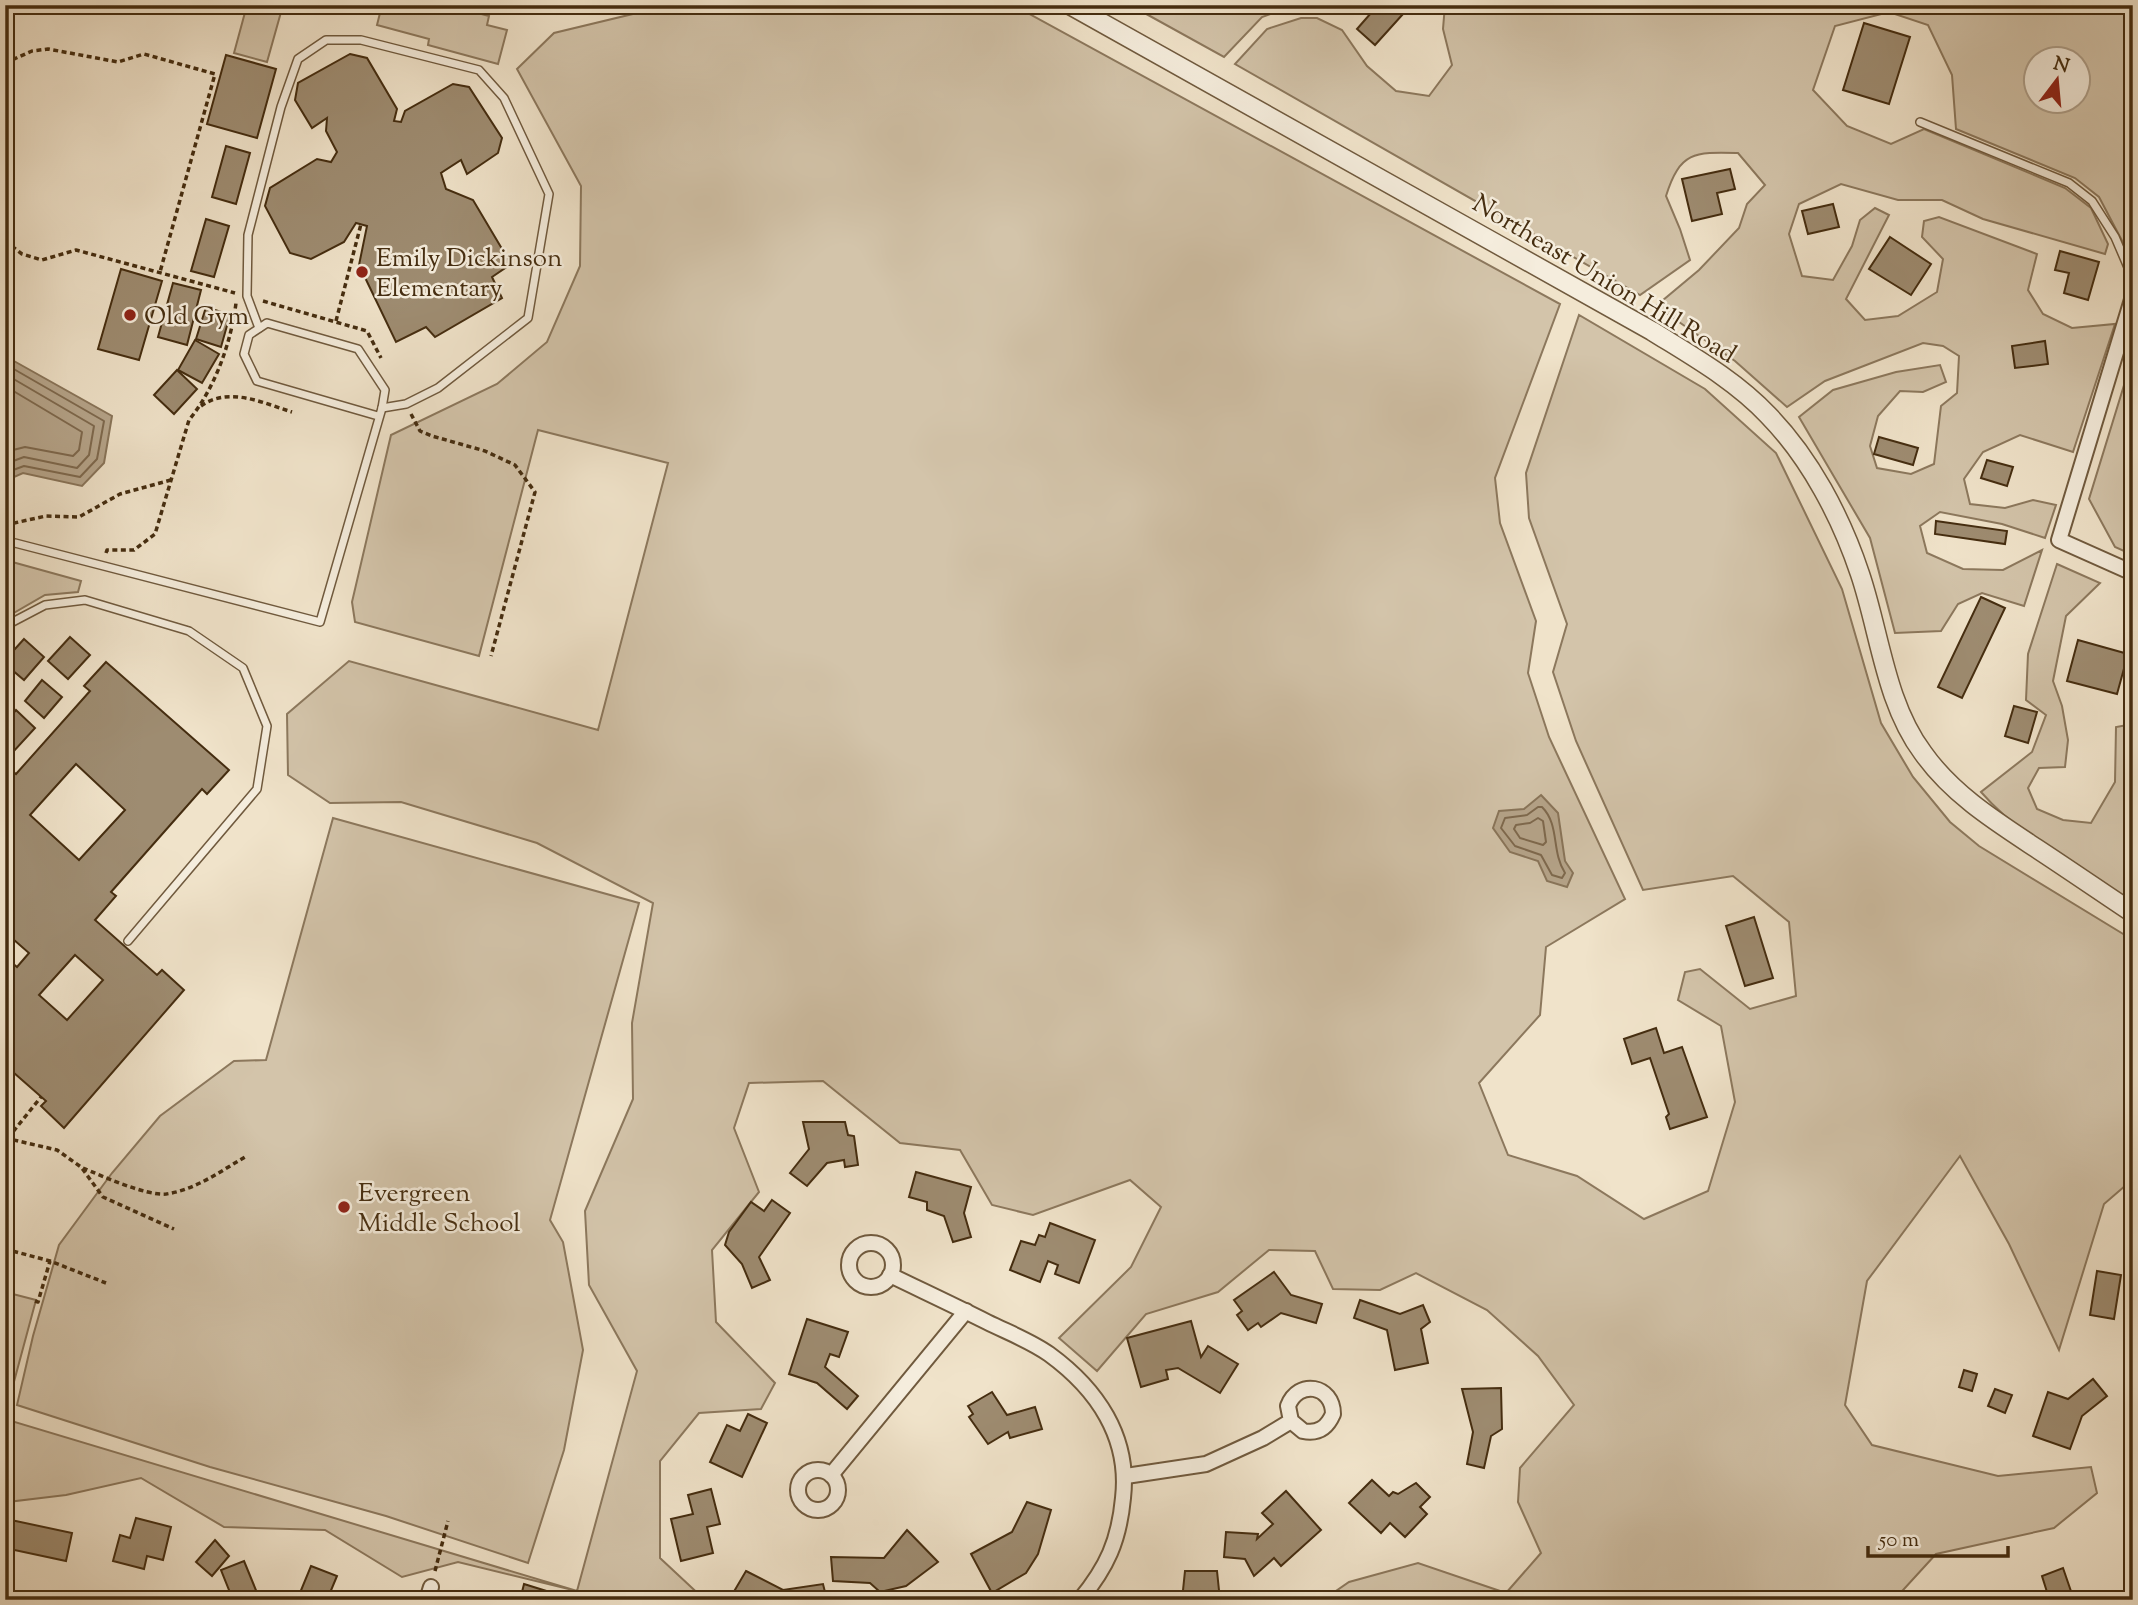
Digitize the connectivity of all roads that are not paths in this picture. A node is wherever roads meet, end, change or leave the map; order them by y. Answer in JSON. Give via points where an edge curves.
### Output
{"nodes":[{"id":1,"x":1070,"y":5,"type":"edge"},
{"id":2,"x":1920,"y":122,"type":"dead end"},
{"id":3,"x":2133,"y":279,"type":"edge"},
{"id":4,"x":2133,"y":296,"type":"edge"},
{"id":5,"x":259,"y":328,"type":"junction"},
{"id":6,"x":382,"y":408,"type":"junction"},
{"id":7,"x":378,"y":416,"type":"junction"},
{"id":8,"x":5,"y":544,"type":"edge"},
{"id":9,"x":2133,"y":573,"type":"edge"},
{"id":10,"x":5,"y":625,"type":"edge"},
{"id":11,"x":2133,"y":913,"type":"edge"},
{"id":12,"x":128,"y":941,"type":"dead end"},
{"id":13,"x":890,"y":1275,"type":"dead end"},
{"id":14,"x":966,"y":1311,"type":"junction"},
{"id":15,"x":1291,"y":1421,"type":"dead end"},
{"id":16,"x":831,"y":1475,"type":"dead end"},
{"id":17,"x":1126,"y":1476,"type":"junction"},
{"id":18,"x":1080,"y":1600,"type":"edge"}],
"edges":[{"from":1,"to":11,"type":"street","name":"Northeast Union Hill Road","via":[[1652,331],[1723,377],[1768,414],[1833,508],[1860,573],[1903,720],[1922,753],[1947,782],[1989,817]]},
{"from":2,"to":3,"type":"lane","via":[[2069,183],[2092,201],[2115,237]]},
{"from":4,"to":9,"type":"street","via":[[2059,540]]},
{"from":5,"to":6,"type":"lane","via":[[267,323],[358,349],[386,390]]},
{"from":5,"to":6,"type":"lane","via":[[247,296],[248,235],[298,60],[326,40],[361,40],[479,70],[504,99],[549,194],[528,318],[438,388],[406,404]]},
{"from":5,"to":7,"type":"lane","via":[[249,335],[244,354],[257,381]]},
{"from":6,"to":7,"type":"lane"},
{"from":7,"to":8,"type":"lane","via":[[320,622]]},
{"from":10,"to":12,"type":"lane","via":[[45,605],[85,600],[189,631],[243,668],[267,726],[257,789]]},
{"from":13,"to":14,"type":"street"},
{"from":14,"to":16,"type":"street"},
{"from":14,"to":17,"type":"street","via":[[1047,1352],[1072,1373],[1097,1400],[1118,1437]]},
{"from":15,"to":17,"type":"street","via":[[1206,1464]]},
{"from":17,"to":18,"type":"street","via":[[1121,1524],[1102,1573]]}]}
